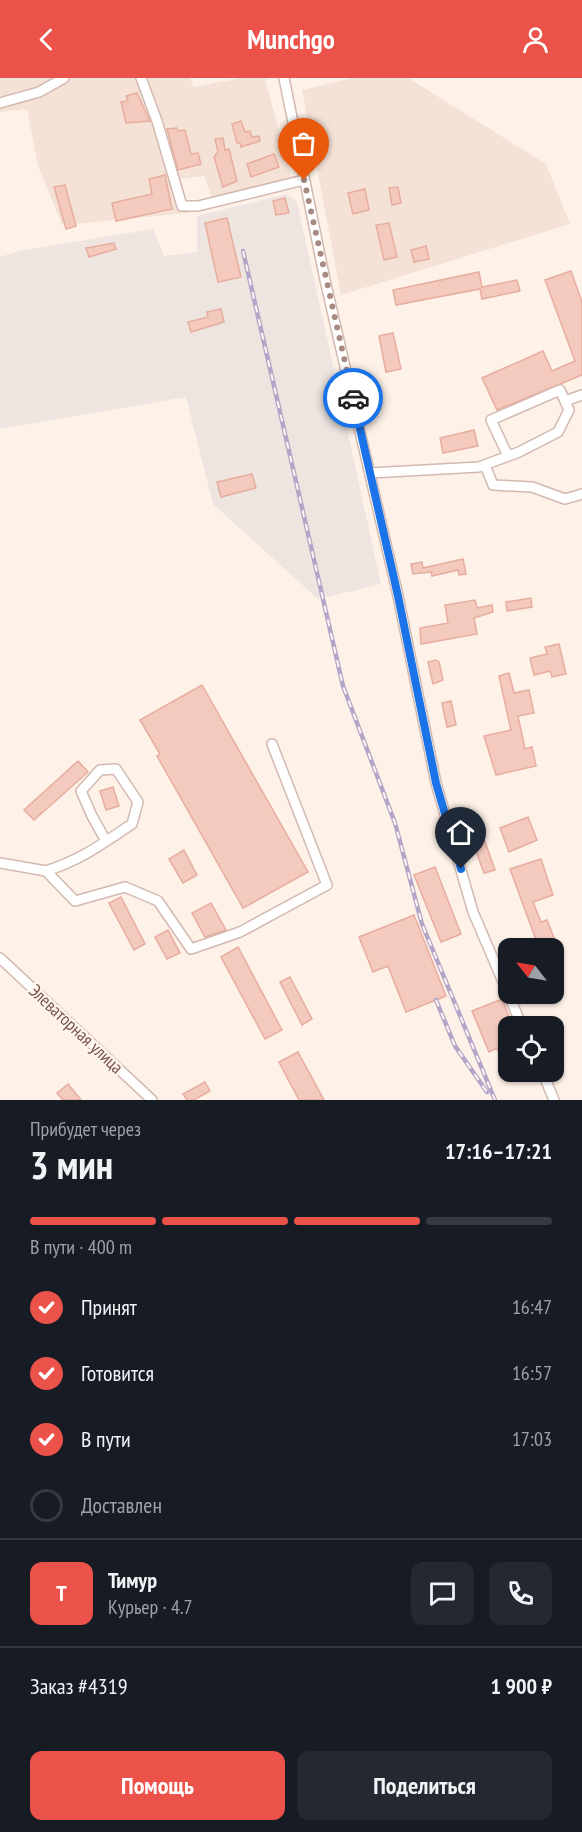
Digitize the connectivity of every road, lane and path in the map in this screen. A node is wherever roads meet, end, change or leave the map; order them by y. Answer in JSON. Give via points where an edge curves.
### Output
{"nodes":[{"id":1,"x":63,"y":78,"type":"edge"},
{"id":2,"x":141,"y":78,"type":"edge"},
{"id":3,"x":284,"y":78,"type":"edge"},
{"id":4,"x":0,"y":103,"type":"edge"},
{"id":5,"x":304,"y":180,"type":"junction"},
{"id":6,"x":582,"y":395,"type":"edge"},
{"id":7,"x":565,"y":401,"type":"junction"},
{"id":8,"x":508,"y":456,"type":"junction"},
{"id":9,"x":485,"y":465,"type":"junction"},
{"id":10,"x":370,"y":473,"type":"junction"},
{"id":11,"x":582,"y":494,"type":"edge"},
{"id":12,"x":272,"y":744,"type":"dead end"},
{"id":13,"x":106,"y":841,"type":"junction"},
{"id":14,"x":0,"y":863,"type":"edge"},
{"id":15,"x":46,"y":871,"type":"junction"},
{"id":16,"x":0,"y":957,"type":"edge"},
{"id":17,"x":518,"y":1016,"type":"edge"},
{"id":18,"x":547,"y":1082,"type":"edge"},
{"id":19,"x":152,"y":1100,"type":"edge"},
{"id":20,"x":554,"y":1100,"type":"edge"}],
"edges":[{"from":1,"to":4,"type":"street","via":[[39,92]]},
{"from":2,"to":5,"type":"street","via":[[182,206],[198,206]]},
{"from":3,"to":5,"type":"street"},
{"from":5,"to":10,"type":"street"},
{"from":6,"to":7,"type":"street"},
{"from":7,"to":8,"type":"street","via":[[569,410],[558,432]]},
{"from":7,"to":8,"type":"street","via":[[560,390],[490,420]]},
{"from":8,"to":9,"type":"street"},
{"from":9,"to":10,"type":"street"},
{"from":9,"to":11,"type":"street","via":[[494,485],[532,488],[565,499]]},
{"from":10,"to":17,"type":"street","via":[[436,783],[473,912]]},
{"from":12,"to":15,"type":"street","via":[[327,885],[240,932],[191,949],[158,901],[125,887],[75,901]]},
{"from":13,"to":13,"type":"street","via":[[132,824],[138,802],[116,769],[100,770],[81,791]]},
{"from":13,"to":15,"type":"street","via":[[76,862]]},
{"from":14,"to":15,"type":"street"},
{"from":16,"to":19,"type":"street","name":"Элеваторная улица"},
{"from":18,"to":20,"type":"street"}]}
